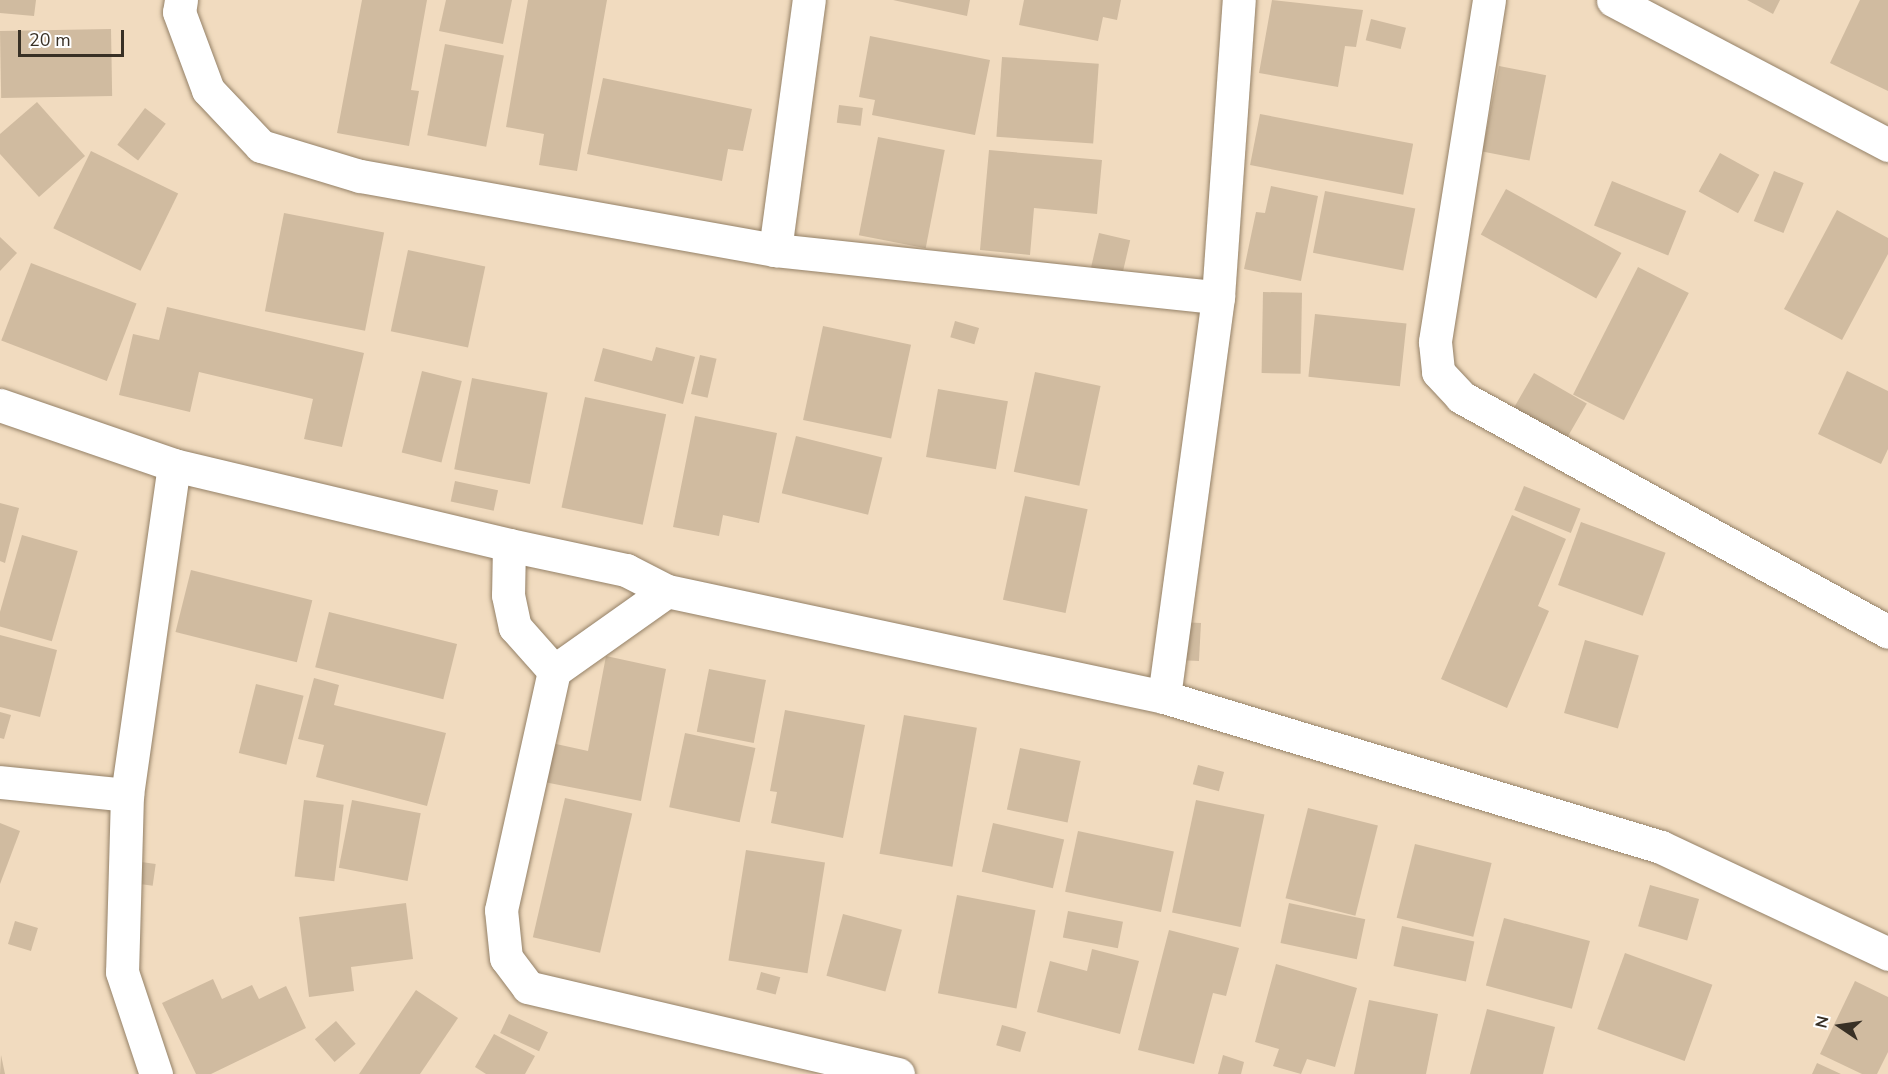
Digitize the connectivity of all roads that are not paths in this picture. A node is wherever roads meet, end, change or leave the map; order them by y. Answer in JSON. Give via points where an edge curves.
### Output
{"nodes":[{"id":1,"x":182,"y":0,"type":"edge"},
{"id":2,"x":809,"y":0,"type":"edge"},
{"id":3,"x":1239,"y":0,"type":"edge"},
{"id":4,"x":1489,"y":0,"type":"edge"},
{"id":5,"x":1613,"y":0,"type":"edge"},
{"id":6,"x":1888,"y":145,"type":"edge"},
{"id":7,"x":775,"y":250,"type":"junction"},
{"id":8,"x":1218,"y":297,"type":"junction"},
{"id":9,"x":0,"y":405,"type":"edge"},
{"id":10,"x":174,"y":465,"type":"junction"},
{"id":11,"x":509,"y":545,"type":"junction"},
{"id":12,"x":667,"y":591,"type":"junction"},
{"id":13,"x":1888,"y":632,"type":"edge"},
{"id":14,"x":554,"y":671,"type":"junction"},
{"id":15,"x":1164,"y":697,"type":"junction"},
{"id":16,"x":0,"y":782,"type":"edge"},
{"id":17,"x":127,"y":795,"type":"junction"},
{"id":18,"x":1888,"y":954,"type":"edge"},
{"id":19,"x":891,"y":1073,"type":"edge"},
{"id":20,"x":156,"y":1074,"type":"edge"}],
"edges":[{"from":1,"to":7,"type":"street","via":[[179,12],[208,90],[261,146],[360,176]]},
{"from":2,"to":7,"type":"street"},
{"from":3,"to":8,"type":"street"},
{"from":4,"to":13,"type":"street","via":[[1435,342],[1438,372],[1461,397]]},
{"from":5,"to":6,"type":"street"},
{"from":7,"to":8,"type":"street"},
{"from":8,"to":15,"type":"street"},
{"from":9,"to":10,"type":"street"},
{"from":10,"to":11,"type":"street"},
{"from":10,"to":17,"type":"street"},
{"from":11,"to":12,"type":"street","via":[[626,570]]},
{"from":11,"to":14,"type":"street","via":[[508,595],[516,627]]},
{"from":12,"to":14,"type":"street"},
{"from":12,"to":15,"type":"street"},
{"from":14,"to":19,"type":"street","via":[[501,910],[506,958],[528,987]]},
{"from":15,"to":18,"type":"street","via":[[1661,847]]},
{"from":16,"to":17,"type":"street"},
{"from":17,"to":20,"type":"street","via":[[122,972]]}]}
